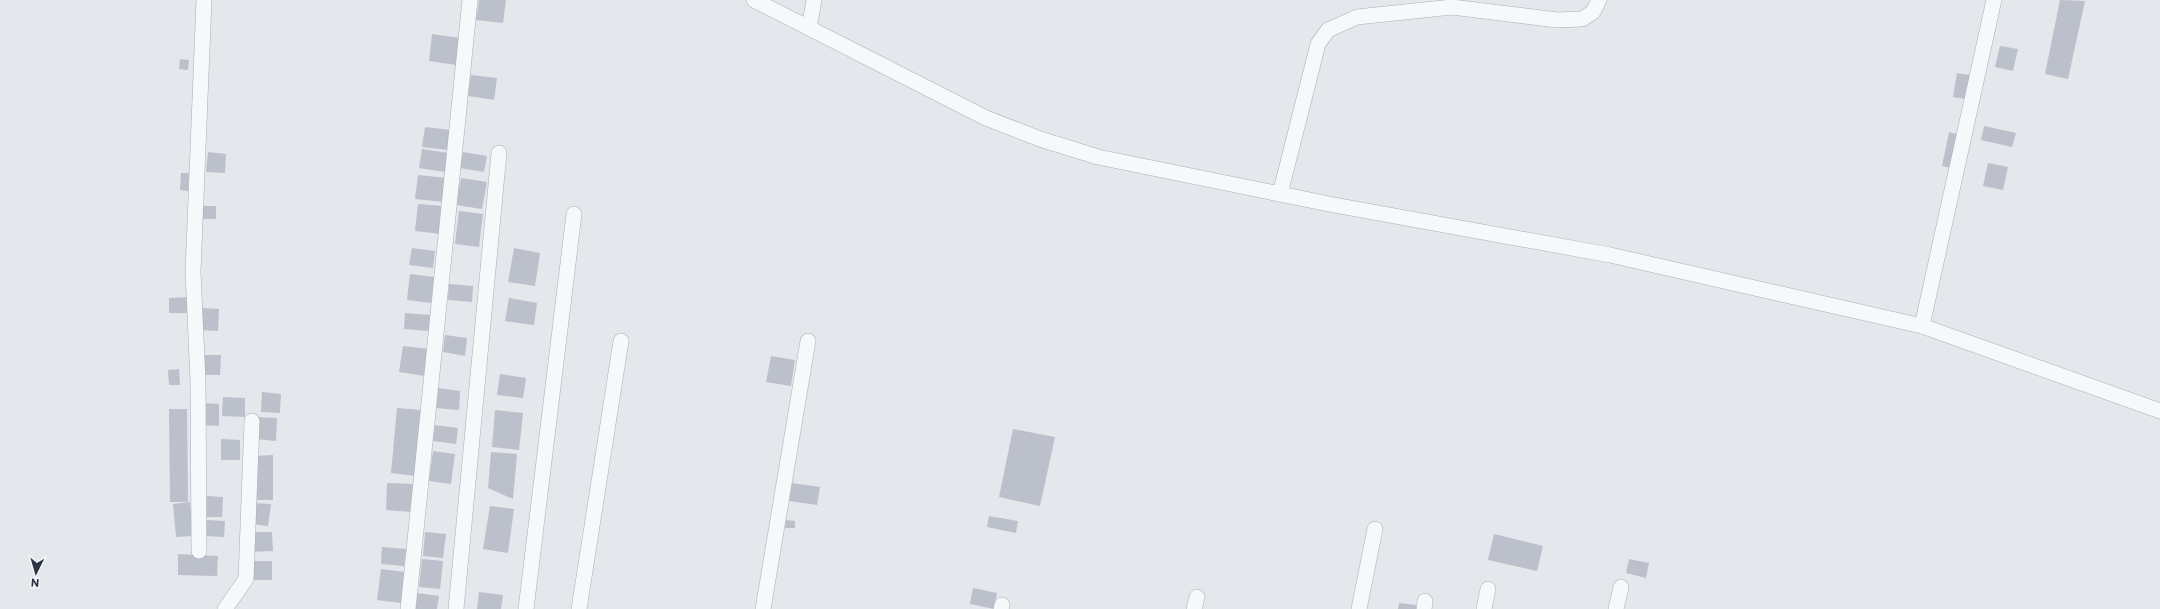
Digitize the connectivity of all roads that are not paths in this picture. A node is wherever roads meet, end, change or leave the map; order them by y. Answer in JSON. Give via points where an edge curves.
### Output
{"nodes":[{"id":1,"x":204,"y":0,"type":"edge"},
{"id":2,"x":470,"y":0,"type":"edge"},
{"id":3,"x":754,"y":0,"type":"edge"},
{"id":4,"x":814,"y":0,"type":"edge"},
{"id":5,"x":1599,"y":0,"type":"edge"},
{"id":6,"x":1994,"y":0,"type":"edge"},
{"id":7,"x":809,"y":28,"type":"junction"},
{"id":8,"x":499,"y":154,"type":"dead end"},
{"id":9,"x":1280,"y":194,"type":"junction"},
{"id":10,"x":574,"y":214,"type":"dead end"},
{"id":11,"x":1922,"y":326,"type":"junction"},
{"id":12,"x":808,"y":340,"type":"dead end"},
{"id":13,"x":621,"y":341,"type":"dead end"},
{"id":14,"x":2160,"y":411,"type":"edge"},
{"id":15,"x":252,"y":421,"type":"dead end"},
{"id":16,"x":1375,"y":529,"type":"dead end"},
{"id":17,"x":199,"y":551,"type":"dead end"},
{"id":18,"x":1621,"y":587,"type":"dead end"},
{"id":19,"x":1488,"y":588,"type":"dead end"},
{"id":20,"x":226,"y":609,"type":"edge"},
{"id":21,"x":408,"y":609,"type":"edge"},
{"id":22,"x":456,"y":609,"type":"edge"},
{"id":23,"x":526,"y":609,"type":"edge"},
{"id":24,"x":579,"y":609,"type":"edge"},
{"id":25,"x":763,"y":609,"type":"edge"},
{"id":26,"x":1360,"y":609,"type":"edge"},
{"id":27,"x":1484,"y":609,"type":"edge"},
{"id":28,"x":1616,"y":609,"type":"edge"}],
"edges":[{"from":1,"to":17,"type":"street","via":[[193,272],[198,381]]},
{"from":2,"to":21,"type":"street"},
{"from":3,"to":7,"type":"street"},
{"from":4,"to":7,"type":"street"},
{"from":5,"to":9,"type":"street","via":[[1593,12],[1582,19],[1557,20],[1452,7],[1357,17],[1328,30],[1318,44]]},
{"from":6,"to":11,"type":"street"},
{"from":7,"to":9,"type":"street","via":[[986,118],[1040,139],[1098,157]]},
{"from":8,"to":22,"type":"street"},
{"from":9,"to":11,"type":"street","via":[[1610,255]]},
{"from":10,"to":23,"type":"street"},
{"from":11,"to":14,"type":"street"},
{"from":12,"to":25,"type":"street"},
{"from":13,"to":24,"type":"street"},
{"from":15,"to":20,"type":"street","via":[[246,579]]},
{"from":16,"to":26,"type":"street"},
{"from":18,"to":28,"type":"street"},
{"from":19,"to":27,"type":"street"}]}
